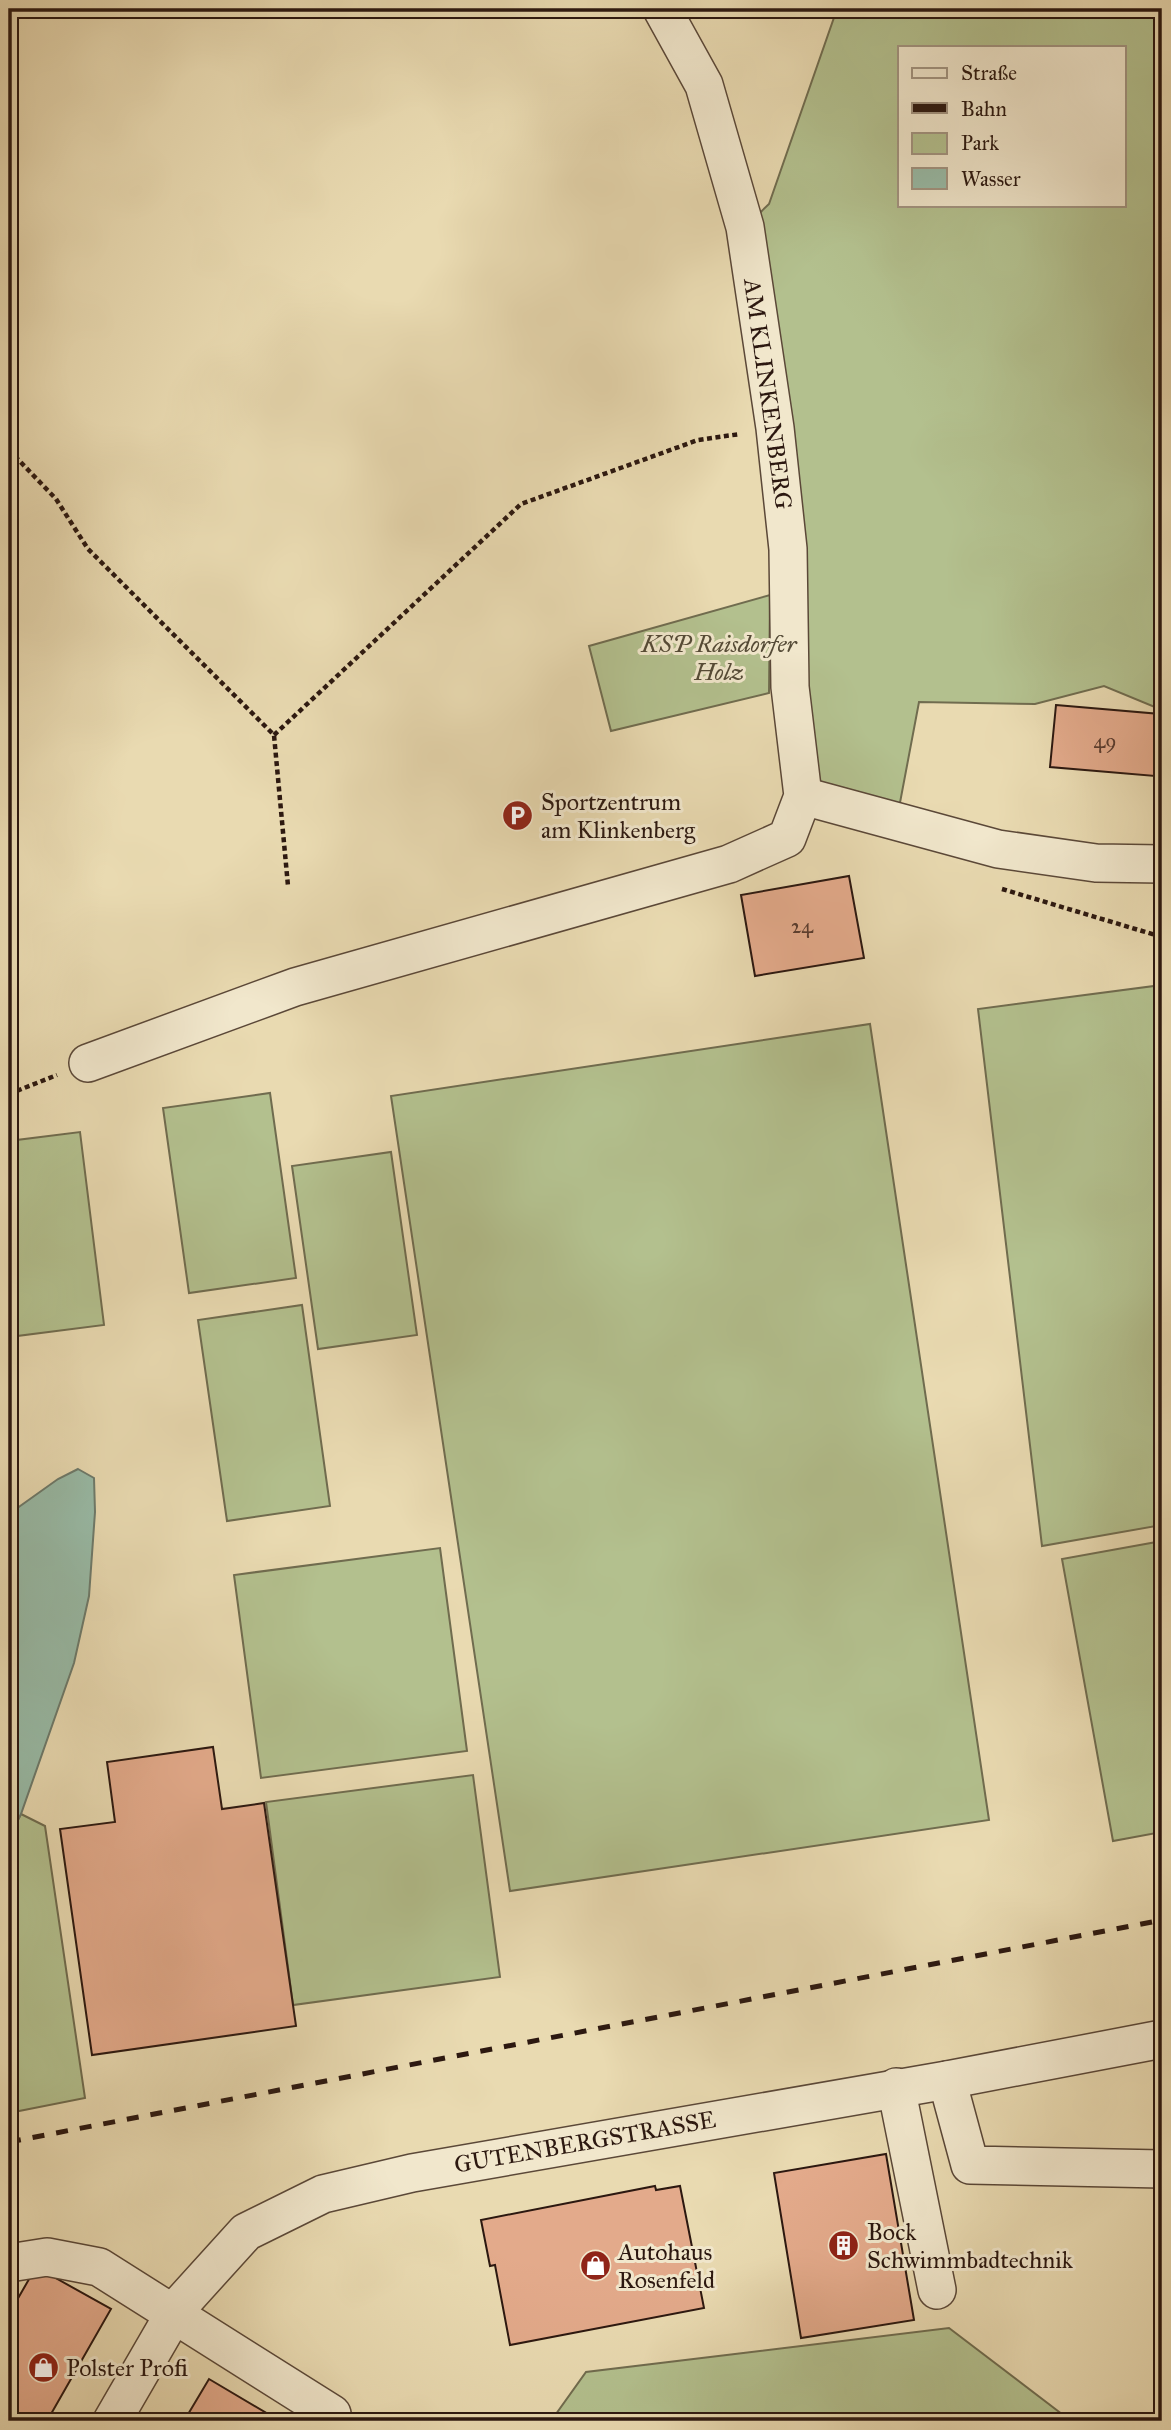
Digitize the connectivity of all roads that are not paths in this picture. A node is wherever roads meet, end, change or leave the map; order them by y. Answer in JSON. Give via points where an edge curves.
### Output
{"nodes":[{"id":1,"x":662,"y":9,"type":"edge"},
{"id":2,"x":803,"y":796,"type":"junction"},
{"id":3,"x":1162,"y":864,"type":"edge"},
{"id":4,"x":88,"y":1063,"type":"road end"},
{"id":5,"x":1162,"y":2039,"type":"edge"},
{"id":6,"x":947,"y":2080,"type":"junction"},
{"id":7,"x":896,"y":2087,"type":"junction"},
{"id":8,"x":1162,"y":2169,"type":"edge"},
{"id":9,"x":9,"y":2263,"type":"edge"},
{"id":10,"x":937,"y":2290,"type":"dead end"},
{"id":11,"x":173,"y":2315,"type":"junction"},
{"id":12,"x":332,"y":2414,"type":"dead end"},
{"id":13,"x":112,"y":2421,"type":"edge"}],
"edges":[{"from":1,"to":2,"type":"street","name":"AM KLINKENBERG","via":[[704,85],[745,227],[788,550],[790,687]]},
{"from":2,"to":3,"type":"street","via":[[998,849],[1096,863]]},
{"from":2,"to":4,"type":"street","via":[[787,838],[729,864],[295,987]]},
{"from":5,"to":6,"type":"street","name":"GUTENBERGSTRASSE"},
{"from":6,"to":7,"type":"street","name":"GUTENBERGSTRASSE"},
{"from":6,"to":8,"type":"street","via":[[970,2165]]},
{"from":7,"to":10,"type":"street"},
{"from":7,"to":11,"type":"street","name":"GUTENBERGSTRASSE","via":[[412,2173],[323,2194],[246,2232]]},
{"from":9,"to":11,"type":"street","via":[[47,2257],[99,2267]]},
{"from":11,"to":12,"type":"street"},
{"from":11,"to":13,"type":"street","name":"GUTENBERGSTRASSE"}]}
